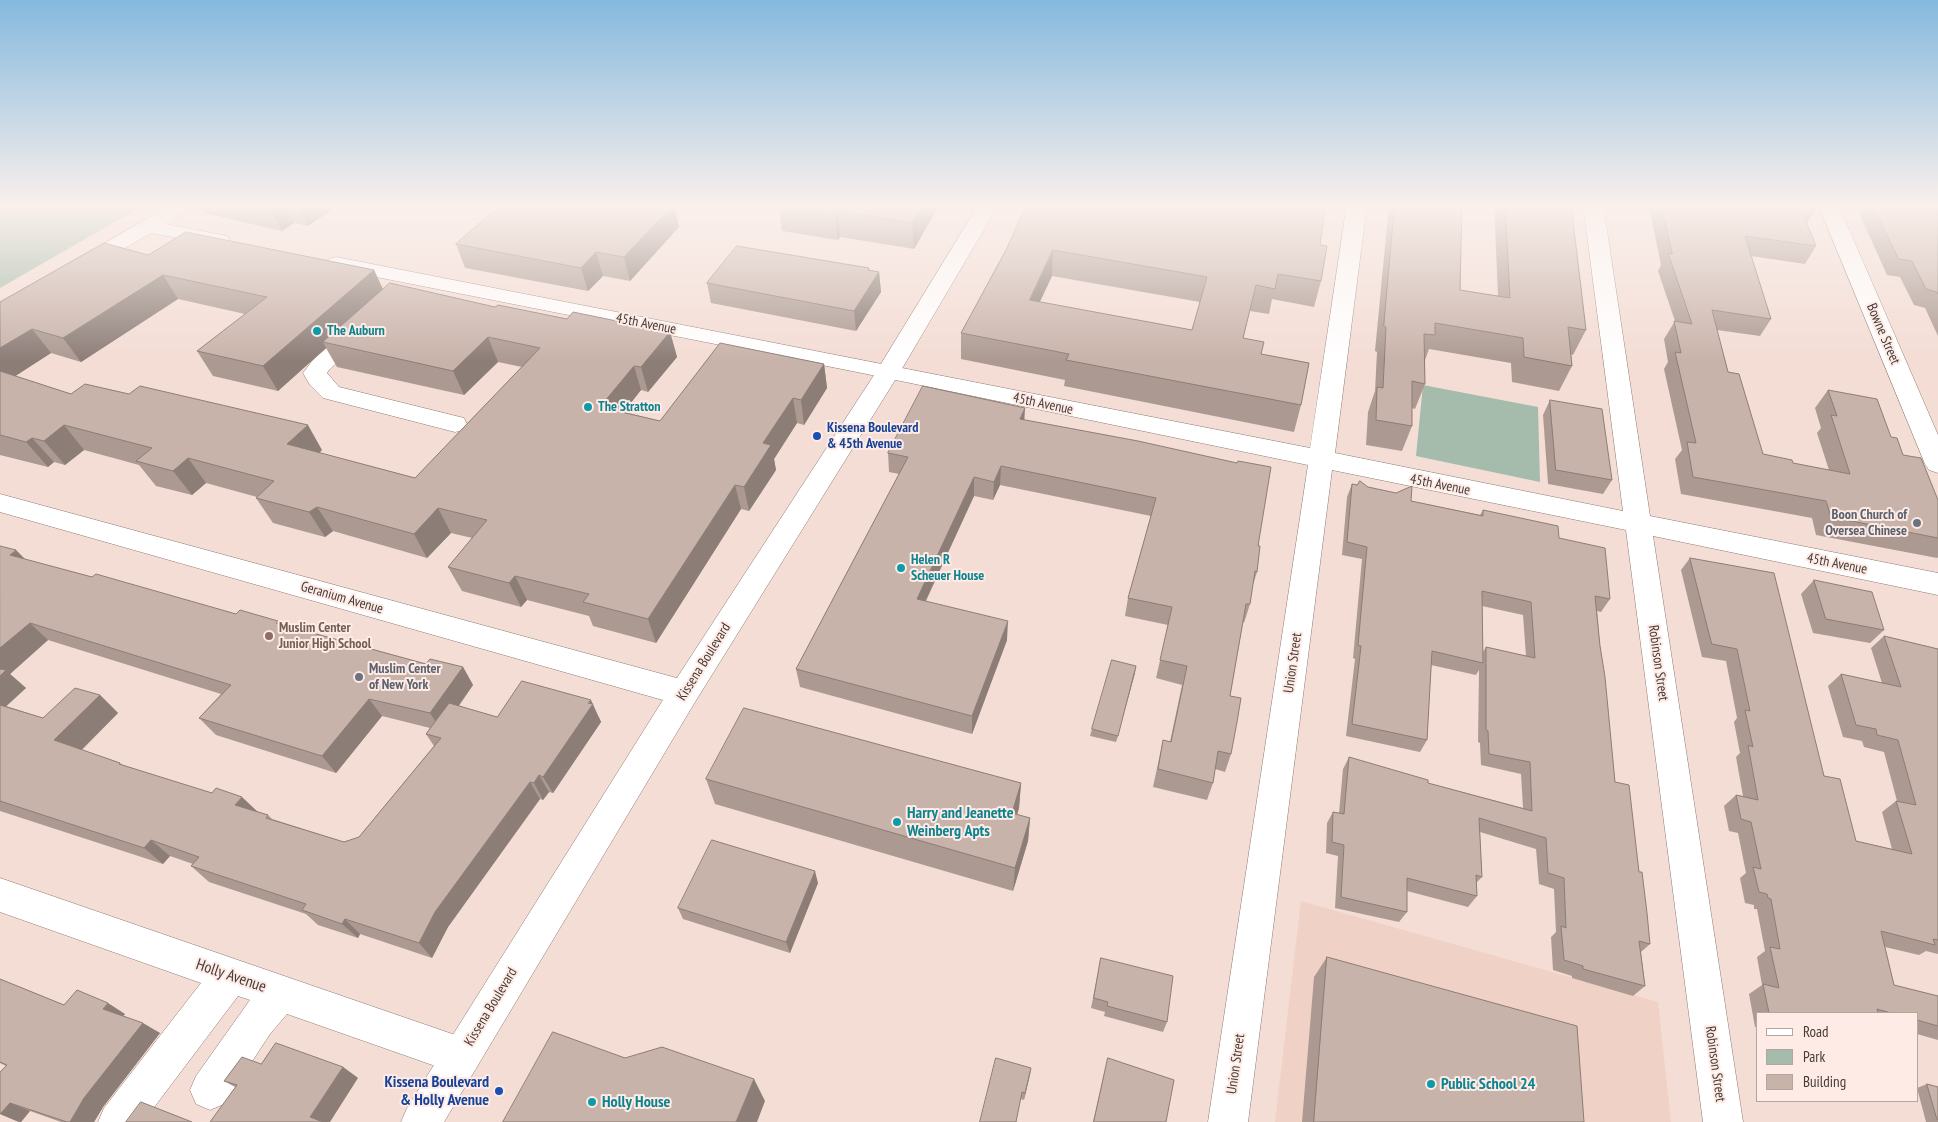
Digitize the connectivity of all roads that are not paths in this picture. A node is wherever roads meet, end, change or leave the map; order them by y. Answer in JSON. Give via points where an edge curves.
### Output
{"nodes":[{"id":1,"x":96,"y":256,"type":"edge"},
{"id":2,"x":957,"y":256,"type":"edge"},
{"id":3,"x":1350,"y":256,"type":"edge"},
{"id":4,"x":1600,"y":256,"type":"edge"},
{"id":5,"x":1850,"y":256,"type":"edge"},
{"id":6,"x":312,"y":258,"type":"edge"},
{"id":7,"x":66,"y":274,"type":"edge"},
{"id":8,"x":418,"y":279,"type":"junction"},
{"id":9,"x":399,"y":297,"type":"edge"},
{"id":10,"x":377,"y":316,"type":"edge"},
{"id":11,"x":888,"y":372,"type":"junction"},
{"id":12,"x":455,"y":424,"type":"dead end"},
{"id":13,"x":1321,"y":461,"type":"junction"},
{"id":14,"x":1938,"y":464,"type":"edge"},
{"id":15,"x":0,"y":503,"type":"edge"},
{"id":16,"x":1638,"y":524,"type":"junction"},
{"id":17,"x":1938,"y":584,"type":"edge"},
{"id":18,"x":684,"y":693,"type":"junction"},
{"id":19,"x":0,"y":896,"type":"edge"},
{"id":20,"x":230,"y":976,"type":"junction"},
{"id":21,"x":280,"y":993,"type":"junction"},
{"id":22,"x":461,"y":1056,"type":"junction"},
{"id":23,"x":210,"y":1090,"type":"dead end"},
{"id":24,"x":118,"y":1122,"type":"edge"},
{"id":25,"x":421,"y":1122,"type":"edge"},
{"id":26,"x":1228,"y":1122,"type":"edge"},
{"id":27,"x":1724,"y":1122,"type":"edge"}],
"edges":[{"from":1,"to":7,"type":"street"},
{"from":2,"to":11,"type":"street","name":"Kissena Boulevard"},
{"from":3,"to":13,"type":"street","name":"Union Street"},
{"from":4,"to":16,"type":"street","name":"Robinson Street"},
{"from":5,"to":14,"type":"street","name":"Bowne Street"},
{"from":6,"to":8,"type":"street","name":"45th Avenue"},
{"from":8,"to":9,"type":"street"},
{"from":8,"to":11,"type":"street","name":"45th Avenue"},
{"from":10,"to":12,"type":"street","via":[[321,365],[315,373],[318,380],[331,393]]},
{"from":11,"to":13,"type":"street","name":"45th Avenue"},
{"from":11,"to":18,"type":"street","name":"Kissena Boulevard"},
{"from":13,"to":16,"type":"street","name":"45th Avenue"},
{"from":13,"to":26,"type":"street","name":"Union Street"},
{"from":15,"to":18,"type":"street","name":"Geranium Avenue"},
{"from":16,"to":17,"type":"street","name":"45th Avenue"},
{"from":16,"to":27,"type":"street","name":"Robinson Street"},
{"from":18,"to":22,"type":"street","name":"Kissena Boulevard"},
{"from":19,"to":20,"type":"street","name":"Holly Avenue"},
{"from":20,"to":21,"type":"street","name":"Holly Avenue"},
{"from":20,"to":24,"type":"street"},
{"from":21,"to":22,"type":"street","name":"Holly Avenue"},
{"from":21,"to":23,"type":"street"},
{"from":22,"to":25,"type":"street","name":"Kissena Boulevard"}]}
